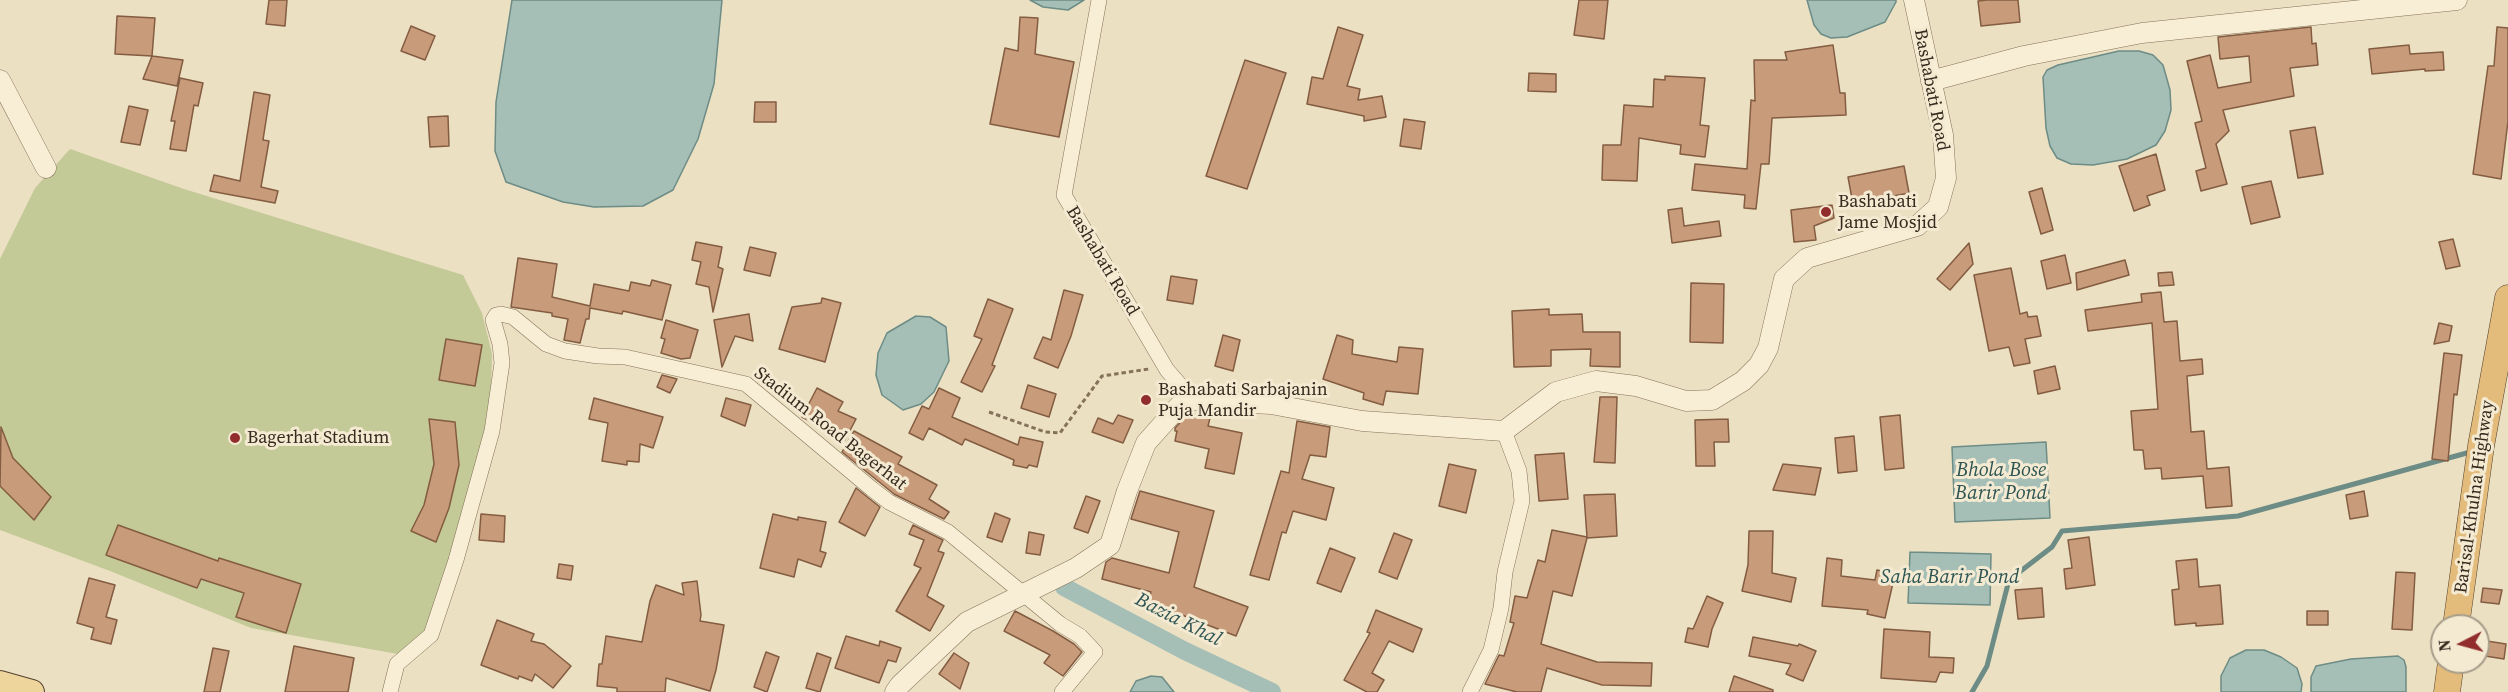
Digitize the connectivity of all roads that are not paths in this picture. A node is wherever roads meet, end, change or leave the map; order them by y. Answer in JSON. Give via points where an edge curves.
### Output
{"nodes":[{"id":1,"x":1100,"y":0,"type":"edge"},
{"id":2,"x":1914,"y":0,"type":"edge"},
{"id":3,"x":2457,"y":0,"type":"edge"},
{"id":4,"x":0,"y":80,"type":"edge"},
{"id":5,"x":1931,"y":81,"type":"junction"},
{"id":6,"x":46,"y":168,"type":"dead end"},
{"id":7,"x":2508,"y":298,"type":"edge"},
{"id":8,"x":1193,"y":400,"type":"junction"},
{"id":9,"x":1504,"y":431,"type":"junction"},
{"id":10,"x":1031,"y":591,"type":"junction"},
{"id":11,"x":2458,"y":614,"type":"edge"},
{"id":12,"x":2449,"y":674,"type":"edge"},
{"id":13,"x":0,"y":684,"type":"edge"},
{"id":14,"x":32,"y":692,"type":"edge"},
{"id":15,"x":390,"y":692,"type":"edge"},
{"id":16,"x":896,"y":692,"type":"edge"},
{"id":17,"x":1062,"y":692,"type":"edge"},
{"id":18,"x":1470,"y":692,"type":"edge"},
{"id":19,"x":2447,"y":692,"type":"edge"}],
"edges":[{"from":1,"to":8,"type":"street","name":"Bashabati Road","via":[[1064,195],[1167,370]]},
{"from":2,"to":5,"type":"street","name":"Bashabati Road"},
{"from":3,"to":5,"type":"street","via":[[2142,33],[2024,56]]},
{"from":4,"to":6,"type":"street"},
{"from":5,"to":9,"type":"street","name":"Bashabati Road","via":[[1943,135],[1946,178],[1938,207],[1917,226],[1807,258],[1784,279],[1768,348],[1759,365],[1743,381],[1712,400],[1686,401],[1636,386],[1596,381],[1556,392]]},
{"from":7,"to":11,"type":"highway","name":"Barisal-Khulna Highway","via":[[2481,446]]},
{"from":8,"to":9,"type":"street","via":[[1271,404],[1362,421]]},
{"from":8,"to":10,"type":"street","via":[[1179,406],[1146,443],[1110,545]]},
{"from":9,"to":18,"type":"street","via":[[1519,471],[1522,501],[1491,650]]},
{"from":10,"to":15,"type":"street","name":"Stadium Road Bagerhat","via":[[948,532],[889,502],[746,384],[625,357],[565,351],[546,344],[513,317],[501,314],[493,318],[502,363],[492,431],[456,560],[431,635],[397,664]]},
{"from":10,"to":16,"type":"street","via":[[967,622]]},
{"from":10,"to":17,"type":"street","name":"Stadium Road Bagerhat","via":[[1059,624],[1080,636],[1095,652]]},
{"from":12,"to":19,"type":"highway"},
{"from":13,"to":14,"type":"main road"}]}
